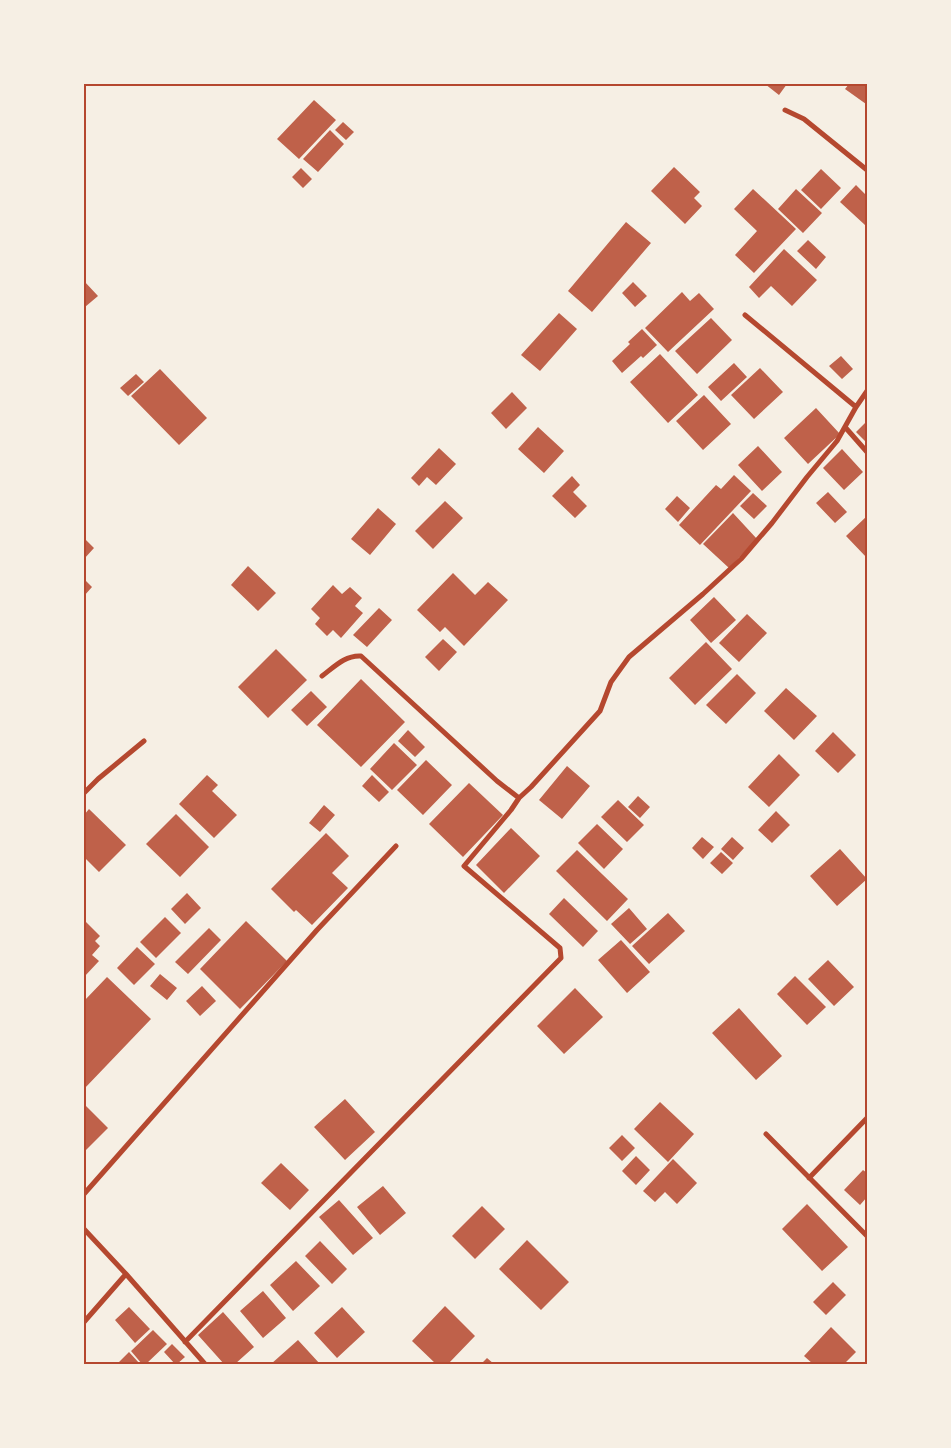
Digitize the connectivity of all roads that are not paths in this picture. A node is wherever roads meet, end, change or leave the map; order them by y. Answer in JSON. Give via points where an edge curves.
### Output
{"nodes":[{"id":1,"x":785,"y":110,"type":"dead end"},
{"id":2,"x":867,"y":170,"type":"edge"},
{"id":3,"x":745,"y":315,"type":"dead end"},
{"id":4,"x":867,"y":390,"type":"edge"},
{"id":5,"x":856,"y":407,"type":"junction"},
{"id":6,"x":845,"y":427,"type":"junction"},
{"id":7,"x":867,"y":452,"type":"edge"},
{"id":8,"x":322,"y":676,"type":"dead end"},
{"id":9,"x":144,"y":741,"type":"dead end"},
{"id":10,"x":84,"y":792,"type":"edge"},
{"id":11,"x":518,"y":798,"type":"junction"},
{"id":12,"x":396,"y":846,"type":"dead end"},
{"id":13,"x":867,"y":1118,"type":"edge"},
{"id":14,"x":766,"y":1134,"type":"dead end"},
{"id":15,"x":809,"y":1178,"type":"junction"},
{"id":16,"x":84,"y":1194,"type":"edge"},
{"id":17,"x":84,"y":1229,"type":"edge"},
{"id":18,"x":867,"y":1236,"type":"edge"},
{"id":19,"x":126,"y":1274,"type":"junction"},
{"id":20,"x":84,"y":1322,"type":"edge"},
{"id":21,"x":185,"y":1342,"type":"junction"},
{"id":22,"x":205,"y":1364,"type":"edge"}],
"edges":[{"from":1,"to":2,"type":"street","via":[[804,119]]},
{"from":3,"to":5,"type":"street"},
{"from":4,"to":5,"type":"street"},
{"from":5,"to":6,"type":"street"},
{"from":6,"to":7,"type":"street"},
{"from":6,"to":11,"type":"street","via":[[741,559],[629,657],[611,682],[600,711]]},
{"from":8,"to":11,"type":"street","via":[[344,659],[361,656]]},
{"from":9,"to":10,"type":"street"},
{"from":11,"to":21,"type":"street","via":[[464,866],[560,948],[561,958]]},
{"from":12,"to":16,"type":"street","via":[[317,930]]},
{"from":13,"to":15,"type":"street"},
{"from":14,"to":15,"type":"street"},
{"from":15,"to":18,"type":"street"},
{"from":17,"to":19,"type":"street"},
{"from":19,"to":20,"type":"street"},
{"from":19,"to":21,"type":"street"},
{"from":21,"to":22,"type":"street"}]}
